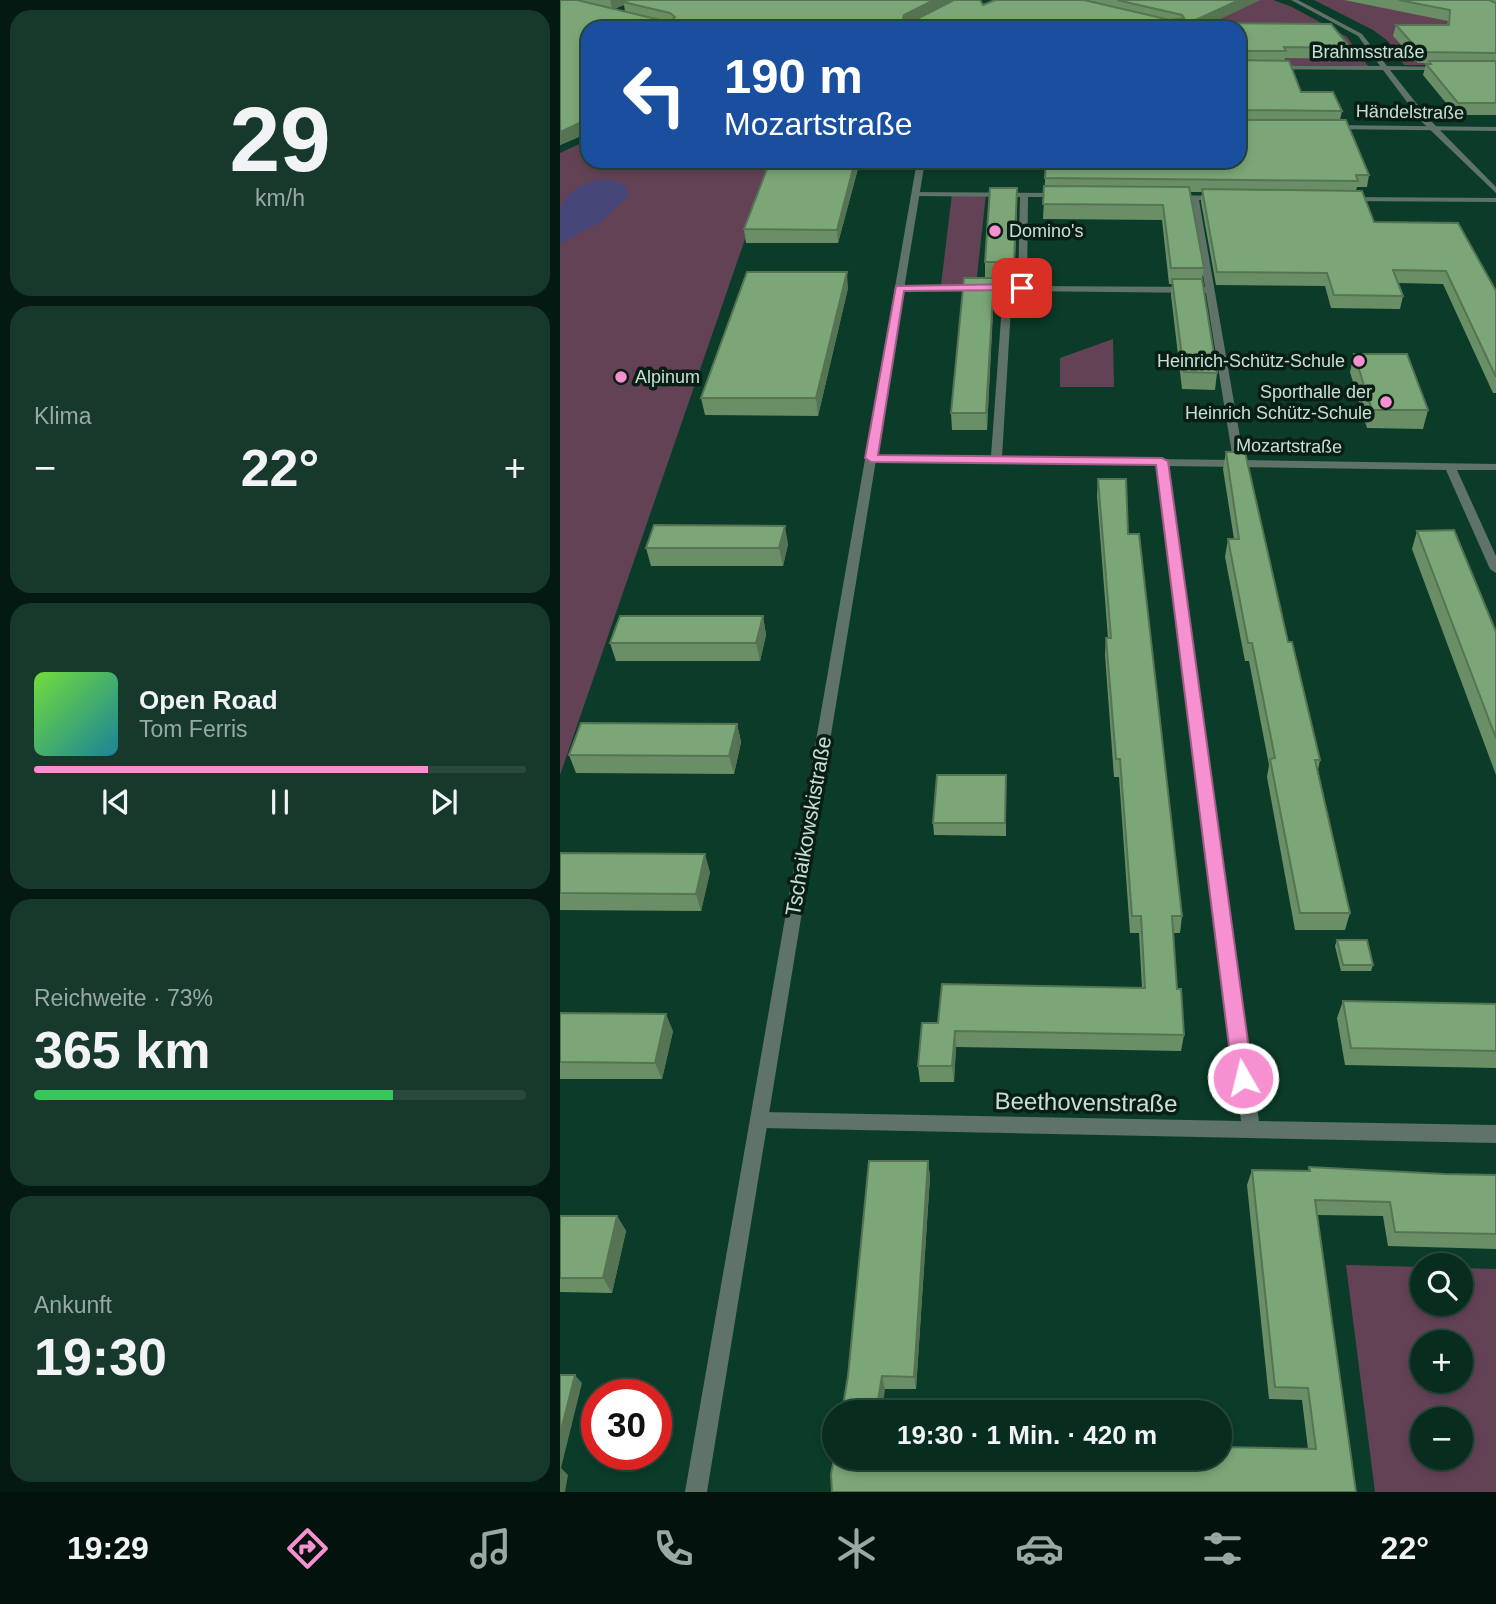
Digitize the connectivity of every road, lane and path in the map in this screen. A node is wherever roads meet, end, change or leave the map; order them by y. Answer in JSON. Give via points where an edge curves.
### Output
{"nodes":[{"id":1,"x":1294,"y":0,"type":"edge"},
{"id":2,"x":1246,"y":67,"type":"edge"},
{"id":3,"x":1385,"y":68,"type":"junction"},
{"id":4,"x":1458,"y":68,"type":"edge"},
{"id":5,"x":1322,"y":127,"type":"edge"},
{"id":6,"x":1433,"y":128,"type":"junction"},
{"id":7,"x":1496,"y":129,"type":"edge"},
{"id":8,"x":920,"y":168,"type":"edge"},
{"id":9,"x":1496,"y":191,"type":"edge"},
{"id":10,"x":916,"y":194,"type":"junction"},
{"id":11,"x":1024,"y":194,"type":"junction"},
{"id":12,"x":1065,"y":195,"type":"edge"},
{"id":13,"x":1156,"y":197,"type":"edge"},
{"id":14,"x":1194,"y":197,"type":"junction"},
{"id":15,"x":1232,"y":198,"type":"edge"},
{"id":16,"x":1337,"y":199,"type":"edge"},
{"id":17,"x":1496,"y":200,"type":"edge"},
{"id":18,"x":900,"y":288,"type":"junction"},
{"id":19,"x":1008,"y":288,"type":"junction"},
{"id":20,"x":1022,"y":288,"type":"junction"},
{"id":21,"x":1209,"y":290,"type":"junction"},
{"id":22,"x":871,"y":458,"type":"junction"},
{"id":23,"x":996,"y":459,"type":"junction"},
{"id":24,"x":1162,"y":461,"type":"junction"},
{"id":25,"x":1239,"y":463,"type":"junction"},
{"id":26,"x":1450,"y":466,"type":"junction"},
{"id":27,"x":1496,"y":467,"type":"edge"},
{"id":28,"x":1496,"y":569,"type":"edge"},
{"id":29,"x":759,"y":1120,"type":"junction"},
{"id":30,"x":1251,"y":1129,"type":"junction"},
{"id":31,"x":1496,"y":1134,"type":"edge"},
{"id":32,"x":696,"y":1492,"type":"edge"}],
"edges":[{"from":1,"to":3,"type":"street","via":[[1360,35]]},
{"from":2,"to":3,"type":"street","name":"Brahmsstraße"},
{"from":3,"to":4,"type":"street","name":"Brahmsstraße"},
{"from":3,"to":6,"type":"street"},
{"from":5,"to":6,"type":"street","name":"Händelstraße"},
{"from":6,"to":7,"type":"street","name":"Händelstraße"},
{"from":6,"to":9,"type":"street"},
{"from":8,"to":10,"type":"street","name":"Tschaikowskistraße"},
{"from":10,"to":11,"type":"street"},
{"from":10,"to":18,"type":"street","name":"Tschaikowskistraße"},
{"from":11,"to":12,"type":"street"},
{"from":11,"to":20,"type":"street"},
{"from":13,"to":14,"type":"street"},
{"from":14,"to":15,"type":"street"},
{"from":14,"to":21,"type":"street"},
{"from":16,"to":17,"type":"street"},
{"from":18,"to":19,"type":"street"},
{"from":18,"to":22,"type":"street","name":"Tschaikowskistraße"},
{"from":19,"to":20,"type":"street"},
{"from":19,"to":23,"type":"street"},
{"from":20,"to":21,"type":"street"},
{"from":21,"to":25,"type":"street"},
{"from":22,"to":23,"type":"street","name":"Mozartstraße"},
{"from":22,"to":29,"type":"street","name":"Tschaikowskistraße"},
{"from":23,"to":24,"type":"street","name":"Mozartstraße"},
{"from":24,"to":25,"type":"street","name":"Mozartstraße"},
{"from":24,"to":30,"type":"street"},
{"from":25,"to":26,"type":"street","name":"Mozartstraße"},
{"from":26,"to":27,"type":"street","name":"Mozartstraße"},
{"from":26,"to":28,"type":"street"},
{"from":29,"to":30,"type":"street","name":"Beethovenstraße"},
{"from":29,"to":32,"type":"street","name":"Tschaikowskistraße"},
{"from":30,"to":31,"type":"street","name":"Beethovenstraße"}]}
